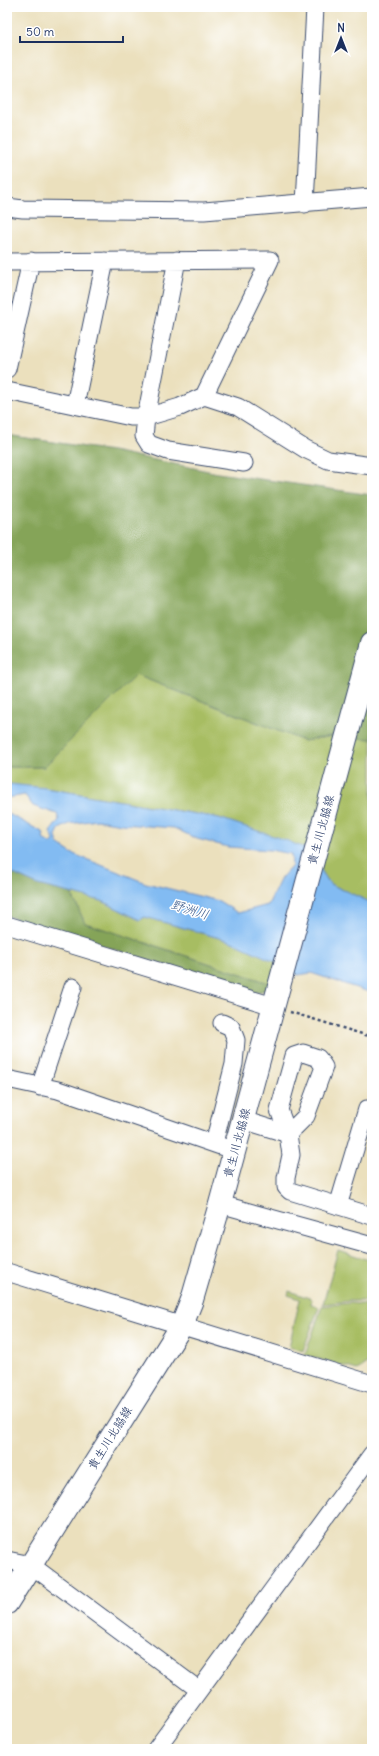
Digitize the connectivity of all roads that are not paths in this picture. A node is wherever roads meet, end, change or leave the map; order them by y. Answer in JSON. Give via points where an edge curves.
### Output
{"nodes":[{"id":1,"x":315,"y":7,"type":"edge"},
{"id":2,"x":372,"y":197,"type":"edge"},
{"id":3,"x":305,"y":204,"type":"junction"},
{"id":4,"x":7,"y":207,"type":"edge"},
{"id":5,"x":176,"y":260,"type":"junction"},
{"id":6,"x":31,"y":261,"type":"junction"},
{"id":7,"x":105,"y":261,"type":"junction"},
{"id":8,"x":7,"y":262,"type":"edge"},
{"id":9,"x":7,"y":369,"type":"edge"},
{"id":10,"x":7,"y":391,"type":"edge"},
{"id":11,"x":204,"y":396,"type":"junction"},
{"id":12,"x":75,"y":405,"type":"junction"},
{"id":13,"x":146,"y":417,"type":"junction"},
{"id":14,"x":244,"y":463,"type":"dead end"},
{"id":15,"x":372,"y":466,"type":"edge"},
{"id":16,"x":372,"y":642,"type":"edge"},
{"id":17,"x":7,"y":925,"type":"edge"},
{"id":18,"x":73,"y":987,"type":"dead end"},
{"id":19,"x":276,"y":998,"type":"junction"},
{"id":20,"x":222,"y":1023,"type":"dead end"},
{"id":21,"x":7,"y":1079,"type":"edge"},
{"id":22,"x":40,"y":1087,"type":"junction"},
{"id":23,"x":372,"y":1110,"type":"edge"},
{"id":24,"x":243,"y":1120,"type":"junction"},
{"id":25,"x":214,"y":1144,"type":"junction"},
{"id":26,"x":235,"y":1151,"type":"junction"},
{"id":27,"x":220,"y":1204,"type":"junction"},
{"id":28,"x":338,"y":1206,"type":"junction"},
{"id":29,"x":372,"y":1216,"type":"edge"},
{"id":30,"x":372,"y":1246,"type":"edge"},
{"id":31,"x":7,"y":1272,"type":"edge"},
{"id":32,"x":182,"y":1325,"type":"junction"},
{"id":33,"x":372,"y":1384,"type":"edge"},
{"id":34,"x":372,"y":1454,"type":"edge"},
{"id":35,"x":7,"y":1560,"type":"edge"},
{"id":36,"x":31,"y":1565,"type":"junction"},
{"id":37,"x":7,"y":1603,"type":"edge"},
{"id":38,"x":199,"y":1690,"type":"junction"},
{"id":39,"x":156,"y":1749,"type":"edge"}],
"edges":[{"from":1,"to":3,"type":"street"},
{"from":2,"to":3,"type":"street"},
{"from":3,"to":4,"type":"street","via":[[204,211]]},
{"from":5,"to":7,"type":"street"},
{"from":5,"to":11,"type":"street","via":[[270,260]]},
{"from":5,"to":13,"type":"street"},
{"from":6,"to":7,"type":"street"},
{"from":6,"to":8,"type":"street"},
{"from":6,"to":9,"type":"street"},
{"from":7,"to":12,"type":"street"},
{"from":10,"to":12,"type":"street"},
{"from":11,"to":13,"type":"street","via":[[180,407]]},
{"from":11,"to":15,"type":"street","via":[[238,407],[305,449],[328,460]]},
{"from":12,"to":13,"type":"street","via":[[131,417]]},
{"from":13,"to":14,"type":"street","via":[[144,436],[149,444],[168,451]]},
{"from":16,"to":19,"type":"main road","name":"貴生川北脇線"},
{"from":17,"to":19,"type":"street"},
{"from":18,"to":22,"type":"street"},
{"from":19,"to":24,"type":"main road","name":"貴生川北脇線"},
{"from":20,"to":25,"type":"street","via":[[231,1027],[236,1040],[234,1064]]},
{"from":21,"to":22,"type":"street"},
{"from":22,"to":25,"type":"street","via":[[58,1090]]},
{"from":23,"to":28,"type":"street","via":[[367,1109]]},
{"from":24,"to":26,"type":"main road","name":"貴生川北脇線"},
{"from":24,"to":28,"type":"street","via":[[288,1134],[291,1155],[286,1187],[290,1191]]},
{"from":25,"to":26,"type":"street"},
{"from":26,"to":27,"type":"main road","name":"貴生川北脇線"},
{"from":27,"to":30,"type":"street"},
{"from":27,"to":32,"type":"main road","name":"貴生川北脇線","via":[[192,1300]]},
{"from":28,"to":29,"type":"street"},
{"from":31,"to":32,"type":"street"},
{"from":32,"to":33,"type":"street"},
{"from":32,"to":36,"type":"main road","name":"貴生川北脇線"},
{"from":34,"to":38,"type":"street"},
{"from":35,"to":36,"type":"street"},
{"from":36,"to":37,"type":"main road","name":"貴生川北脇線"},
{"from":36,"to":38,"type":"street"},
{"from":38,"to":39,"type":"street"}]}
